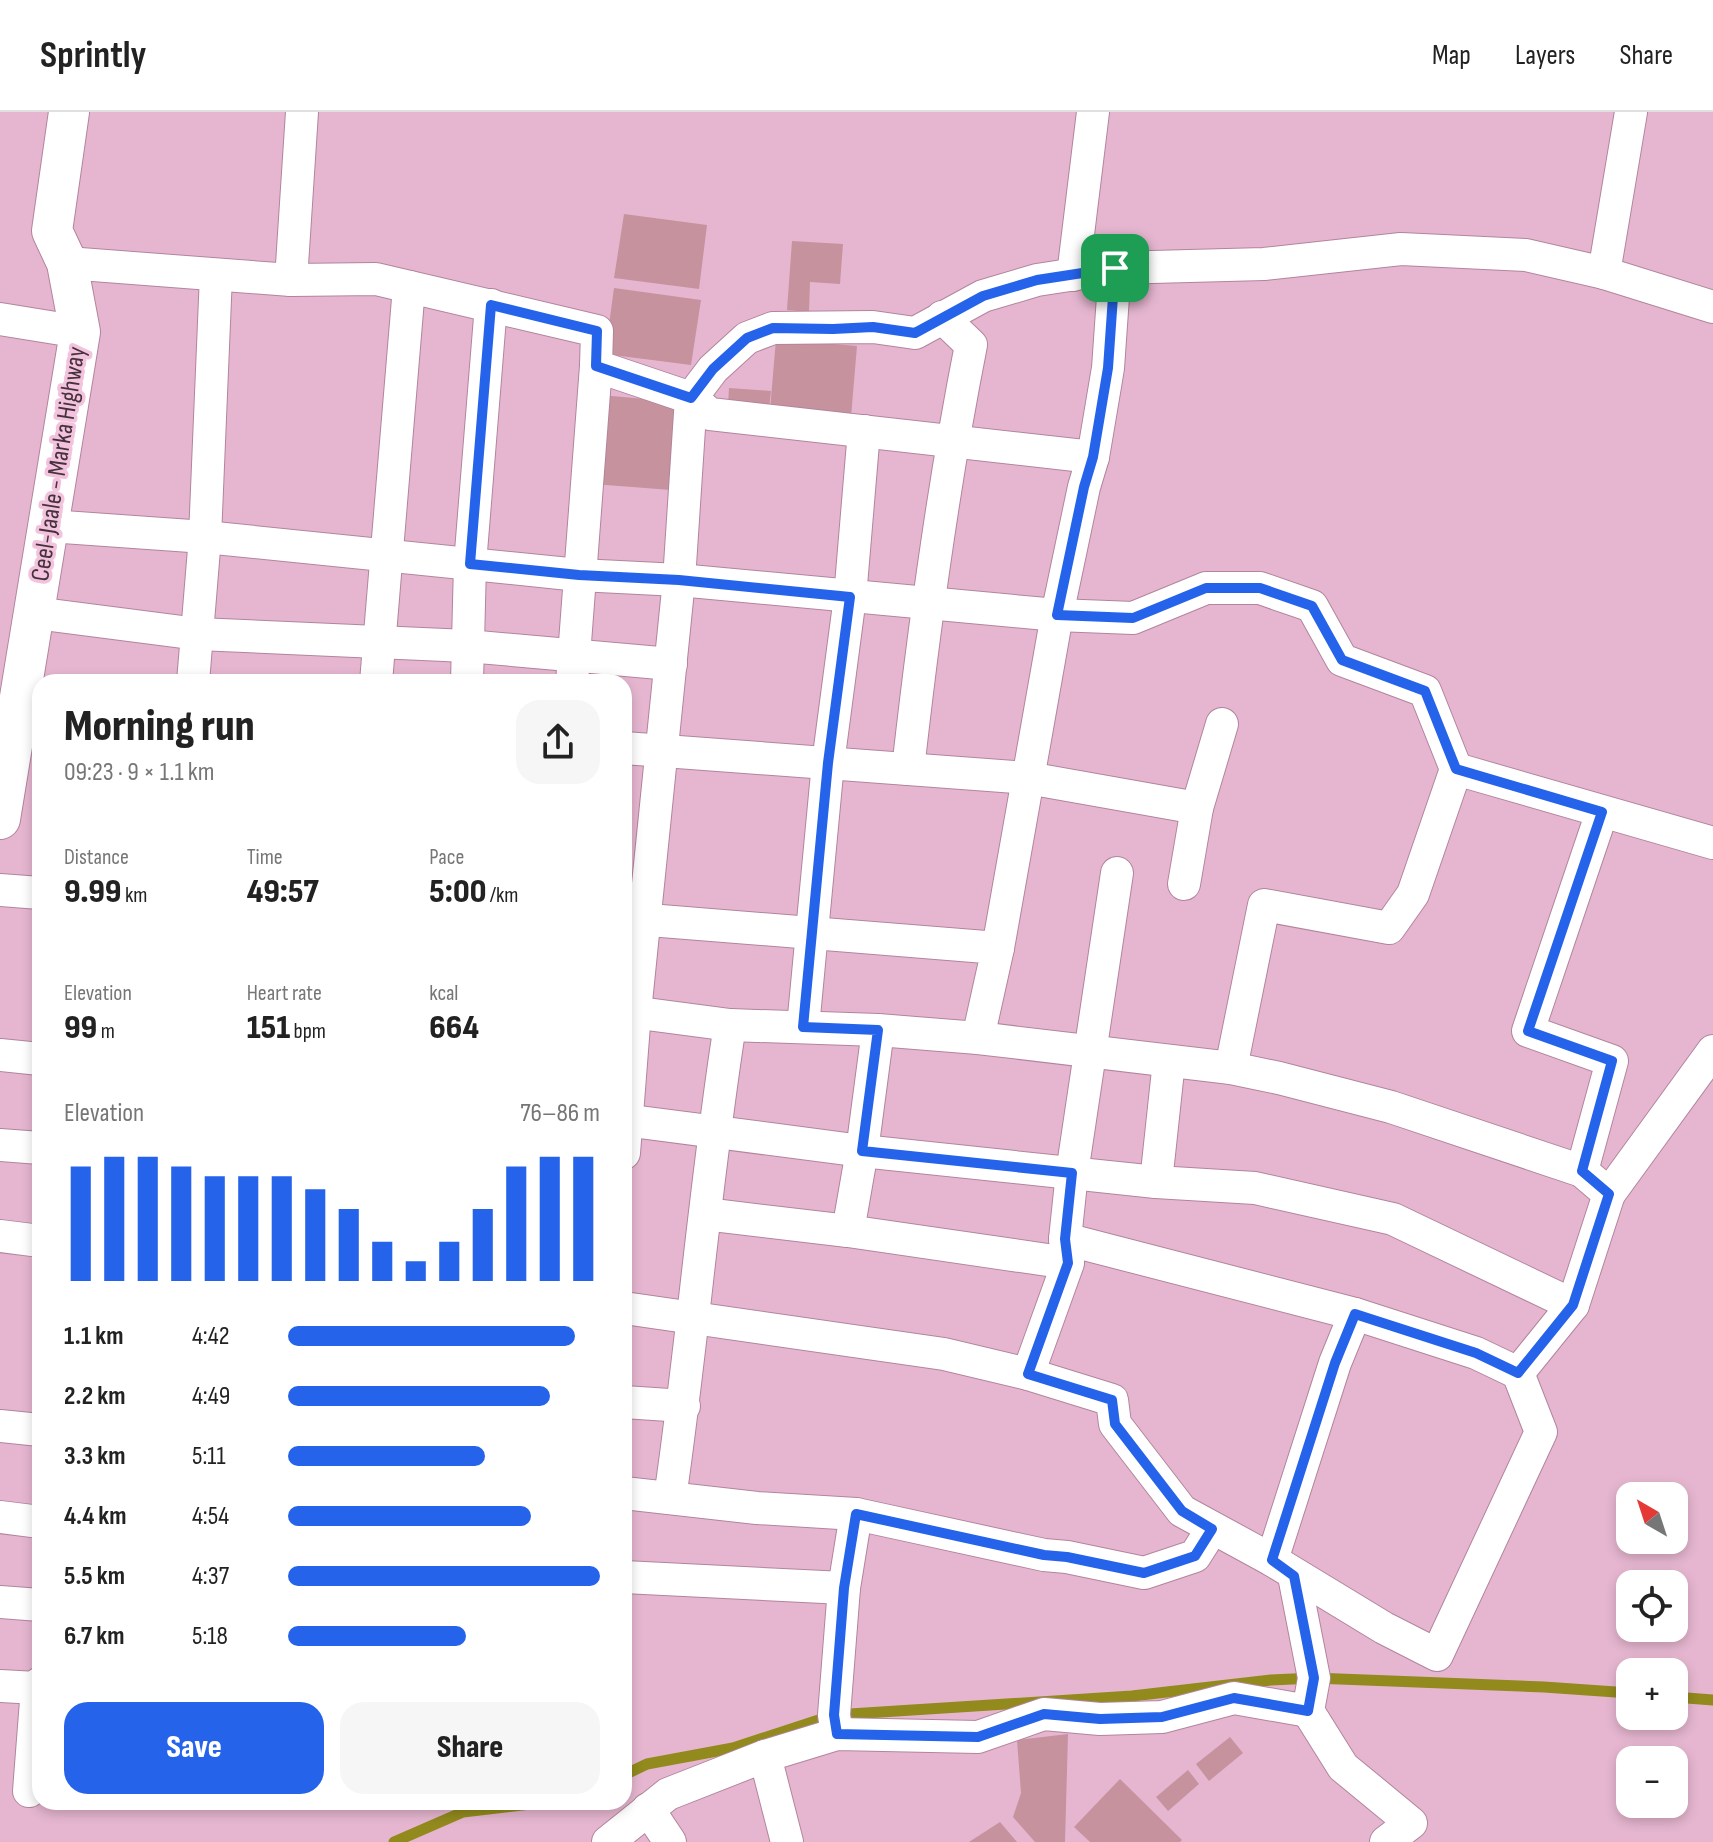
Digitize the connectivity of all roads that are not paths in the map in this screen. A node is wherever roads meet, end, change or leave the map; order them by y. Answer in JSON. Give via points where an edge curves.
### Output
{"nodes":[{"id":1,"x":69,"y":112,"type":"edge"},
{"id":2,"x":302,"y":112,"type":"edge"},
{"id":3,"x":1093,"y":112,"type":"edge"},
{"id":4,"x":1631,"y":112,"type":"edge"},
{"id":5,"x":67,"y":263,"type":"junction"},
{"id":6,"x":1115,"y":268,"type":"junction"},
{"id":7,"x":1604,"y":273,"type":"junction"},
{"id":8,"x":216,"y":275,"type":"junction"},
{"id":9,"x":1073,"y":275,"type":"junction"},
{"id":10,"x":291,"y":280,"type":"junction"},
{"id":11,"x":409,"y":287,"type":"junction"},
{"id":12,"x":491,"y":305,"type":"junction"},
{"id":13,"x":1713,"y":307,"type":"edge"},
{"id":14,"x":942,"y":317,"type":"junction"},
{"id":15,"x":2,"y":324,"type":"edge"},
{"id":16,"x":80,"y":332,"type":"junction"},
{"id":17,"x":596,"y":366,"type":"junction"},
{"id":18,"x":691,"y":398,"type":"junction"},
{"id":19,"x":864,"y":431,"type":"junction"},
{"id":20,"x":952,"y":441,"type":"junction"},
{"id":21,"x":1093,"y":457,"type":"junction"},
{"id":22,"x":49,"y":526,"type":"junction"},
{"id":23,"x":205,"y":537,"type":"junction"},
{"id":24,"x":386,"y":555,"type":"junction"},
{"id":25,"x":470,"y":564,"type":"junction"},
{"id":26,"x":579,"y":575,"type":"junction"},
{"id":27,"x":679,"y":580,"type":"junction"},
{"id":28,"x":850,"y":597,"type":"junction"},
{"id":29,"x":926,"y":604,"type":"junction"},
{"id":30,"x":35,"y":613,"type":"junction"},
{"id":31,"x":1057,"y":615,"type":"junction"},
{"id":32,"x":198,"y":634,"type":"junction"},
{"id":33,"x":381,"y":643,"type":"junction"},
{"id":34,"x":467,"y":646,"type":"junction"},
{"id":35,"x":671,"y":664,"type":"junction"},
{"id":36,"x":573,"y":668,"type":"edge"},
{"id":37,"x":194,"y":674,"type":"edge"},
{"id":38,"x":377,"y":674,"type":"edge"},
{"id":39,"x":467,"y":674,"type":"edge"},
{"id":40,"x":21,"y":689,"type":"edge"},
{"id":41,"x":1222,"y":724,"type":"dead end"},
{"id":42,"x":632,"y":748,"type":"edge"},
{"id":43,"x":663,"y":749,"type":"junction"},
{"id":44,"x":828,"y":763,"type":"junction"},
{"id":45,"x":908,"y":769,"type":"junction"},
{"id":46,"x":1456,"y":769,"type":"junction"},
{"id":47,"x":1028,"y":778,"type":"junction"},
{"id":48,"x":1197,"y":808,"type":"junction"},
{"id":49,"x":1602,"y":812,"type":"junction"},
{"id":50,"x":0,"y":819,"type":"edge"},
{"id":51,"x":1713,"y":843,"type":"edge"},
{"id":52,"x":1117,"y":873,"type":"dead end"},
{"id":53,"x":1184,"y":884,"type":"dead end"},
{"id":54,"x":0,"y":890,"type":"edge"},
{"id":55,"x":32,"y":892,"type":"edge"},
{"id":56,"x":635,"y":918,"type":"edge"},
{"id":57,"x":810,"y":934,"type":"junction"},
{"id":58,"x":998,"y":948,"type":"junction"},
{"id":59,"x":632,"y":974,"type":"edge"},
{"id":60,"x":632,"y":1012,"type":"edge"},
{"id":61,"x":730,"y":1025,"type":"junction"},
{"id":62,"x":803,"y":1027,"type":"junction"},
{"id":63,"x":878,"y":1030,"type":"junction"},
{"id":64,"x":978,"y":1038,"type":"junction"},
{"id":65,"x":1713,"y":1051,"type":"edge"},
{"id":66,"x":1089,"y":1052,"type":"junction"},
{"id":67,"x":0,"y":1055,"type":"edge"},
{"id":68,"x":32,"y":1058,"type":"edge"},
{"id":69,"x":1169,"y":1061,"type":"junction"},
{"id":70,"x":1231,"y":1068,"type":"junction"},
{"id":71,"x":632,"y":1121,"type":"edge"},
{"id":72,"x":713,"y":1132,"type":"junction"},
{"id":73,"x":0,"y":1145,"type":"edge"},
{"id":74,"x":32,"y":1147,"type":"edge"},
{"id":75,"x":862,"y":1151,"type":"junction"},
{"id":76,"x":1582,"y":1171,"type":"junction"},
{"id":77,"x":1072,"y":1173,"type":"junction"},
{"id":78,"x":1156,"y":1182,"type":"junction"},
{"id":79,"x":1609,"y":1194,"type":"junction"},
{"id":80,"x":705,"y":1214,"type":"junction"},
{"id":81,"x":848,"y":1231,"type":"junction"},
{"id":82,"x":0,"y":1236,"type":"edge"},
{"id":83,"x":32,"y":1240,"type":"edge"},
{"id":84,"x":1066,"y":1251,"type":"junction"},
{"id":85,"x":1573,"y":1305,"type":"junction"},
{"id":86,"x":632,"y":1309,"type":"edge"},
{"id":87,"x":1355,"y":1314,"type":"junction"},
{"id":88,"x":694,"y":1317,"type":"junction"},
{"id":89,"x":1518,"y":1373,"type":"junction"},
{"id":90,"x":1028,"y":1374,"type":"junction"},
{"id":91,"x":632,"y":1403,"type":"edge"},
{"id":92,"x":684,"y":1406,"type":"junction"},
{"id":93,"x":0,"y":1426,"type":"edge"},
{"id":94,"x":32,"y":1429,"type":"edge"},
{"id":95,"x":632,"y":1494,"type":"edge"},
{"id":96,"x":670,"y":1498,"type":"junction"},
{"id":97,"x":856,"y":1514,"type":"junction"},
{"id":98,"x":0,"y":1517,"type":"edge"},
{"id":99,"x":32,"y":1521,"type":"edge"},
{"id":100,"x":1212,"y":1529,"type":"junction"},
{"id":101,"x":1283,"y":1568,"type":"junction"},
{"id":102,"x":632,"y":1577,"type":"edge"},
{"id":103,"x":844,"y":1588,"type":"junction"},
{"id":104,"x":0,"y":1602,"type":"edge"},
{"id":105,"x":32,"y":1604,"type":"edge"},
{"id":106,"x":32,"y":1685,"type":"edge"},
{"id":107,"x":0,"y":1686,"type":"edge"},
{"id":108,"x":1308,"y":1711,"type":"junction"},
{"id":109,"x":32,"y":1731,"type":"edge"},
{"id":110,"x":837,"y":1734,"type":"junction"},
{"id":111,"x":765,"y":1756,"type":"junction"},
{"id":112,"x":23,"y":1790,"type":"edge"},
{"id":113,"x":648,"y":1809,"type":"junction"},
{"id":114,"x":608,"y":1842,"type":"edge"},
{"id":115,"x":670,"y":1842,"type":"edge"},
{"id":116,"x":787,"y":1842,"type":"edge"},
{"id":117,"x":1386,"y":1842,"type":"edge"}],
"edges":[{"from":1,"to":5,"type":"street","name":"Ceel-Jaale - Marka Highway","via":[[52,231]]},
{"from":2,"to":10,"type":"street"},
{"from":3,"to":9,"type":"street"},
{"from":4,"to":7,"type":"street"},
{"from":5,"to":8,"type":"street"},
{"from":5,"to":16,"type":"street","name":"Ceel-Jaale - Marka Highway"},
{"from":6,"to":7,"type":"street","via":[[1264,264],[1401,249],[1526,255]]},
{"from":6,"to":9,"type":"street"},
{"from":6,"to":21,"type":"street","via":[[1108,368]]},
{"from":7,"to":13,"type":"street"},
{"from":8,"to":10,"type":"street"},
{"from":8,"to":23,"type":"street"},
{"from":9,"to":14,"type":"street","via":[[983,296]]},
{"from":10,"to":11,"type":"street","via":[[376,279]]},
{"from":11,"to":12,"type":"street"},
{"from":11,"to":24,"type":"street"},
{"from":12,"to":17,"type":"street","via":[[597,331]]},
{"from":12,"to":25,"type":"street"},
{"from":14,"to":18,"type":"street","via":[[915,333],[873,327],[773,328],[747,338]]},
{"from":14,"to":20,"type":"street","via":[[971,345]]},
{"from":15,"to":16,"type":"street"},
{"from":16,"to":22,"type":"street","name":"Ceel-Jaale - Marka Highway"},
{"from":17,"to":18,"type":"street"},
{"from":17,"to":26,"type":"street"},
{"from":18,"to":19,"type":"street","via":[[710,414]]},
{"from":18,"to":27,"type":"street"},
{"from":19,"to":20,"type":"street"},
{"from":19,"to":28,"type":"street"},
{"from":20,"to":21,"type":"street"},
{"from":20,"to":29,"type":"street"},
{"from":21,"to":31,"type":"street"},
{"from":22,"to":23,"type":"street"},
{"from":22,"to":30,"type":"street","name":"Ceel-Jaale - Marka Highway"},
{"from":23,"to":24,"type":"street"},
{"from":23,"to":32,"type":"street"},
{"from":24,"to":25,"type":"street"},
{"from":24,"to":33,"type":"street"},
{"from":25,"to":26,"type":"street"},
{"from":25,"to":34,"type":"street"},
{"from":26,"to":27,"type":"street"},
{"from":26,"to":36,"type":"street"},
{"from":27,"to":28,"type":"street"},
{"from":27,"to":35,"type":"street"},
{"from":28,"to":29,"type":"street"},
{"from":28,"to":44,"type":"street"},
{"from":29,"to":31,"type":"street"},
{"from":29,"to":45,"type":"street"},
{"from":30,"to":32,"type":"street"},
{"from":30,"to":40,"type":"street","name":"Ceel-Jaale - Marka Highway"},
{"from":31,"to":46,"type":"street","via":[[1133,618],[1206,588],[1260,588],[1312,606],[1342,660],[1425,691]]},
{"from":31,"to":47,"type":"street"},
{"from":32,"to":33,"type":"street"},
{"from":32,"to":37,"type":"street"},
{"from":33,"to":34,"type":"street"},
{"from":33,"to":38,"type":"street"},
{"from":34,"to":36,"type":"street"},
{"from":34,"to":39,"type":"street"},
{"from":35,"to":36,"type":"street"},
{"from":35,"to":43,"type":"street"},
{"from":40,"to":50,"type":"street","name":"Ceel-Jaale - Marka Highway"},
{"from":41,"to":48,"type":"street"},
{"from":42,"to":43,"type":"street"},
{"from":43,"to":44,"type":"street"},
{"from":43,"to":56,"type":"street"},
{"from":44,"to":45,"type":"street"},
{"from":44,"to":57,"type":"street"},
{"from":45,"to":47,"type":"street"},
{"from":46,"to":49,"type":"street"},
{"from":46,"to":70,"type":"street","via":[[1413,894],[1389,928],[1264,905]]},
{"from":47,"to":48,"type":"street"},
{"from":47,"to":58,"type":"street"},
{"from":48,"to":53,"type":"street"},
{"from":49,"to":51,"type":"street"},
{"from":49,"to":76,"type":"street","via":[[1528,1031],[1612,1061]]},
{"from":52,"to":66,"type":"street"},
{"from":54,"to":55,"type":"street"},
{"from":56,"to":57,"type":"street"},
{"from":56,"to":59,"type":"street"},
{"from":57,"to":58,"type":"street"},
{"from":57,"to":62,"type":"street"},
{"from":58,"to":64,"type":"street"},
{"from":60,"to":61,"type":"street"},
{"from":61,"to":62,"type":"street"},
{"from":61,"to":72,"type":"street"},
{"from":62,"to":63,"type":"street"},
{"from":63,"to":64,"type":"street"},
{"from":63,"to":75,"type":"street"},
{"from":64,"to":66,"type":"street"},
{"from":65,"to":79,"type":"street"},
{"from":66,"to":69,"type":"street"},
{"from":66,"to":77,"type":"street"},
{"from":67,"to":68,"type":"street"},
{"from":69,"to":70,"type":"street"},
{"from":69,"to":78,"type":"street"},
{"from":70,"to":76,"type":"street","via":[[1391,1107]]},
{"from":71,"to":72,"type":"street"},
{"from":72,"to":75,"type":"street"},
{"from":72,"to":80,"type":"street"},
{"from":73,"to":74,"type":"street"},
{"from":75,"to":77,"type":"street"},
{"from":75,"to":81,"type":"street"},
{"from":76,"to":79,"type":"street"},
{"from":77,"to":78,"type":"street"},
{"from":77,"to":84,"type":"street"},
{"from":78,"to":85,"type":"street","via":[[1255,1188],[1393,1219]]},
{"from":79,"to":85,"type":"street"},
{"from":80,"to":81,"type":"street"},
{"from":80,"to":88,"type":"street"},
{"from":81,"to":84,"type":"street"},
{"from":82,"to":83,"type":"street"},
{"from":84,"to":87,"type":"street"},
{"from":84,"to":90,"type":"street"},
{"from":85,"to":89,"type":"street"},
{"from":86,"to":88,"type":"street"},
{"from":87,"to":89,"type":"street","via":[[1476,1353]]},
{"from":87,"to":101,"type":"street","via":[[1335,1363]]},
{"from":88,"to":90,"type":"street","via":[[944,1354]]},
{"from":88,"to":92,"type":"street"},
{"from":89,"to":101,"type":"street","via":[[1541,1432],[1437,1655]]},
{"from":90,"to":100,"type":"street","via":[[1112,1400],[1115,1424],[1182,1511]]},
{"from":91,"to":92,"type":"street"},
{"from":92,"to":96,"type":"street"},
{"from":93,"to":94,"type":"street"},
{"from":95,"to":96,"type":"street"},
{"from":96,"to":97,"type":"street"},
{"from":97,"to":100,"type":"street","via":[[1144,1573],[1195,1556]]},
{"from":97,"to":103,"type":"street"},
{"from":98,"to":99,"type":"street"},
{"from":100,"to":101,"type":"street"},
{"from":101,"to":108,"type":"street","via":[[1314,1678]]},
{"from":102,"to":103,"type":"street"},
{"from":103,"to":110,"type":"street"},
{"from":104,"to":105,"type":"street"},
{"from":106,"to":107,"type":"street"},
{"from":108,"to":110,"type":"street","via":[[1234,1698],[1162,1717],[1044,1714],[978,1737]]},
{"from":108,"to":117,"type":"street","via":[[1343,1767],[1411,1823]]},
{"from":109,"to":112,"type":"street"},
{"from":110,"to":111,"type":"street"},
{"from":111,"to":113,"type":"street","via":[[668,1794]]},
{"from":111,"to":116,"type":"street"},
{"from":113,"to":114,"type":"street"},
{"from":113,"to":115,"type":"street"}]}
